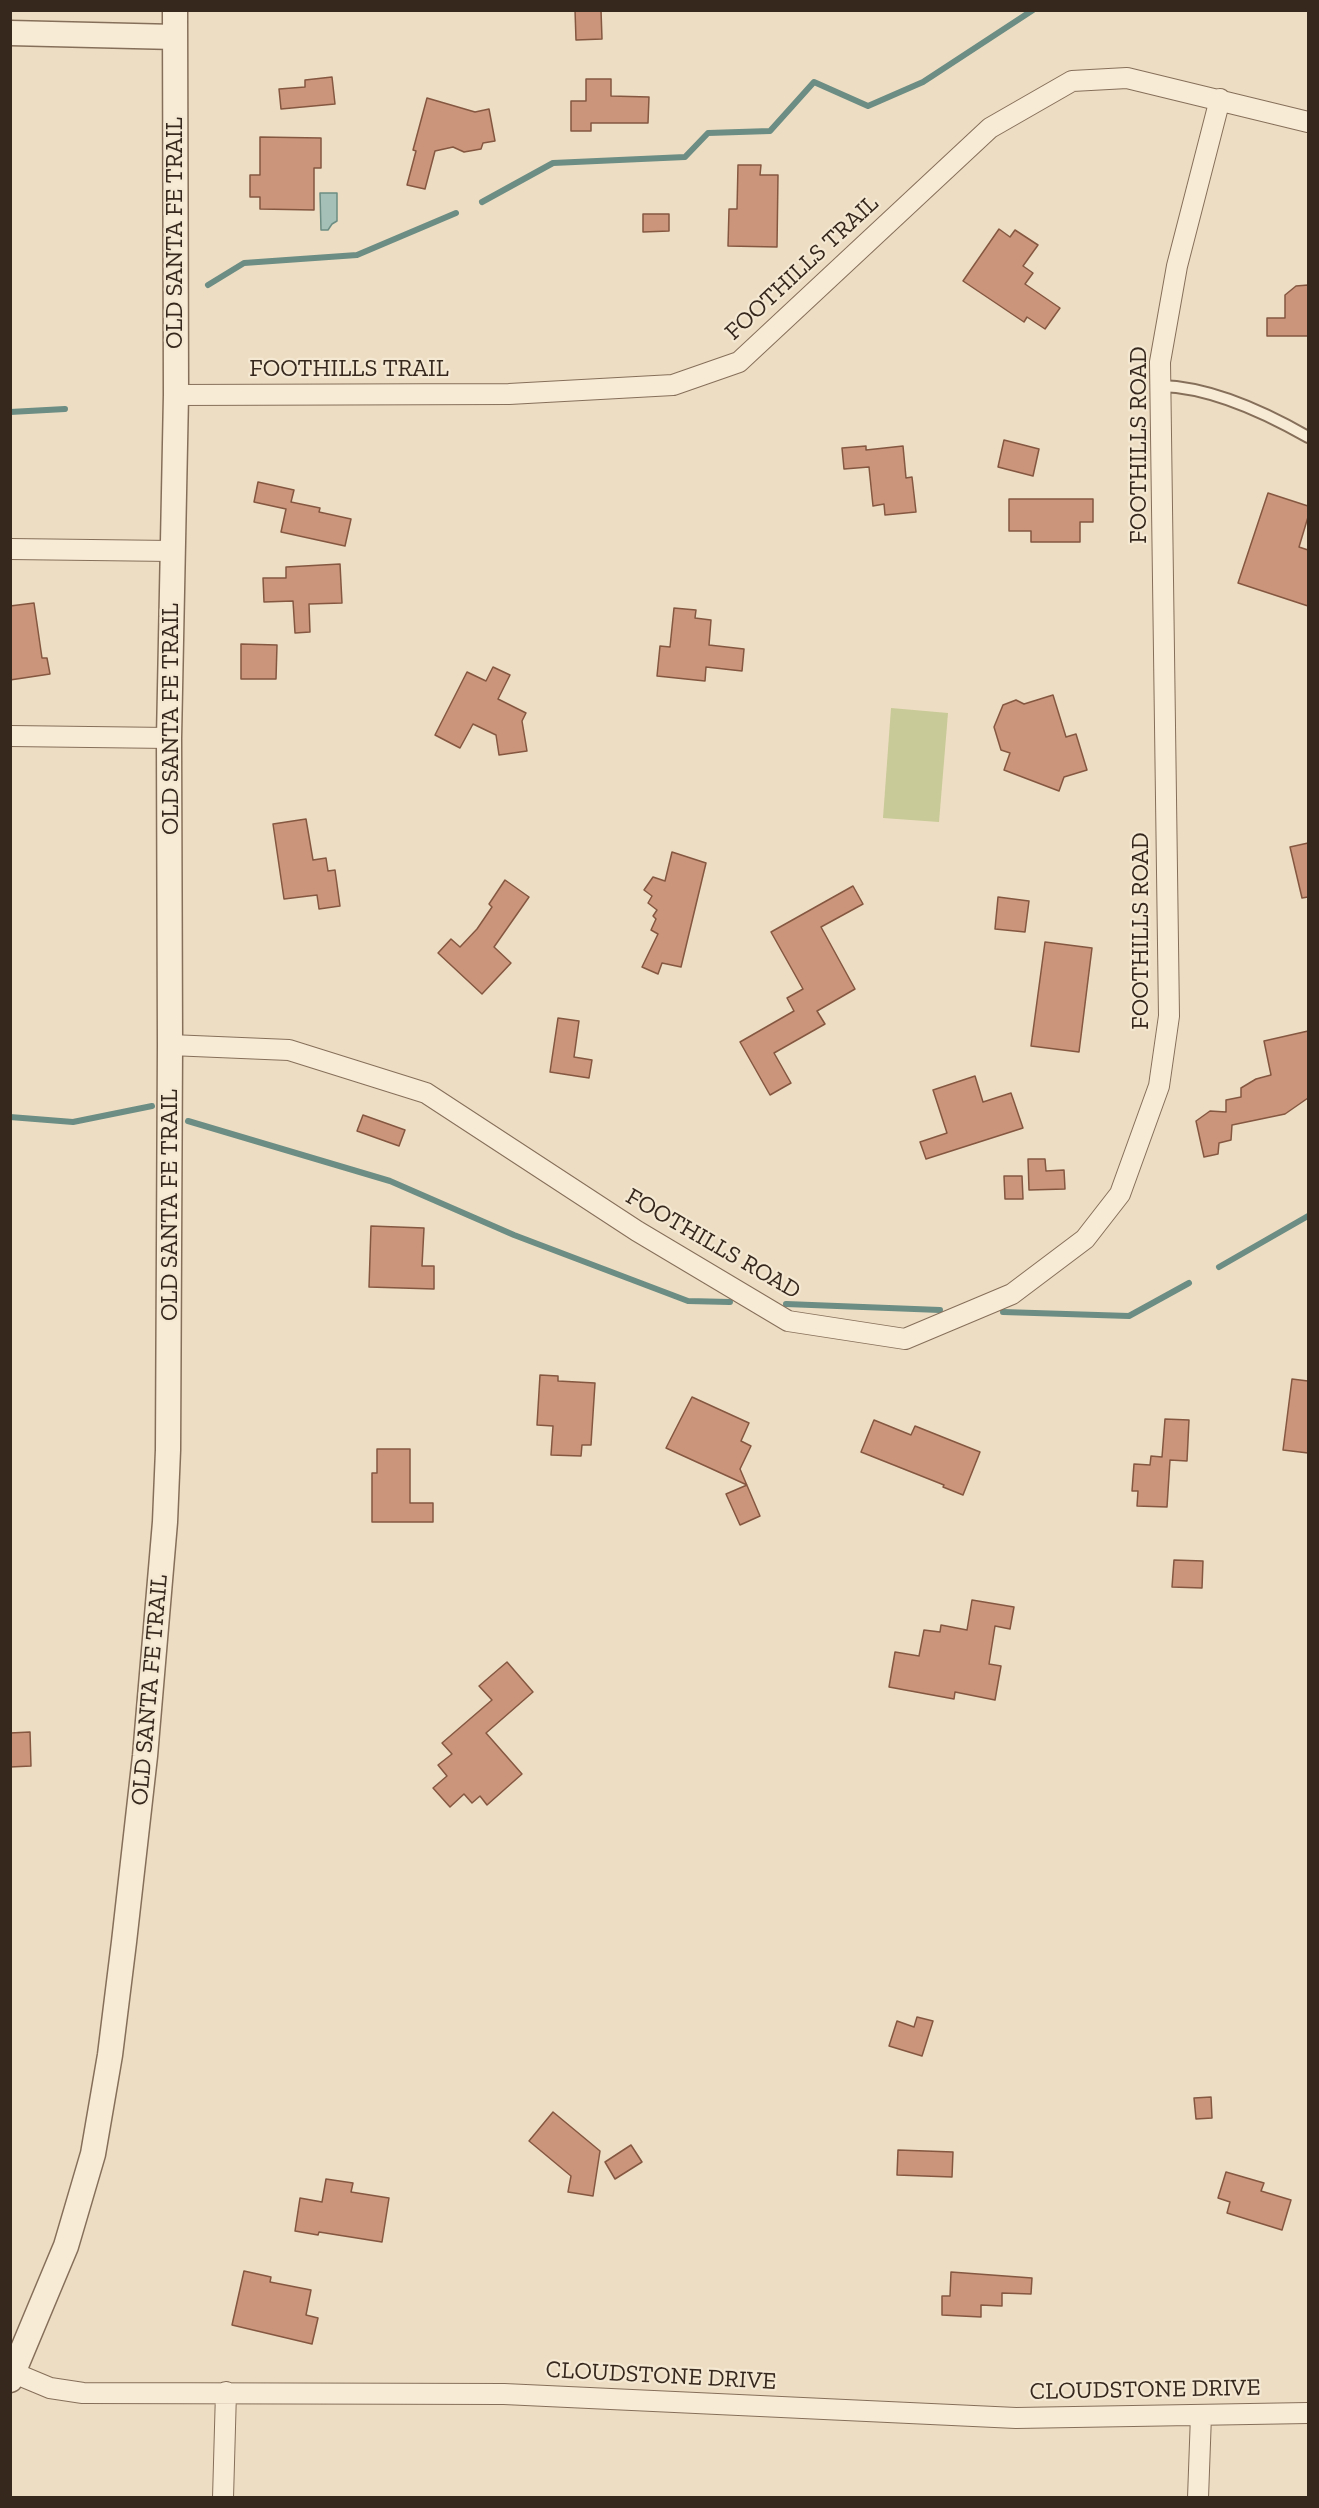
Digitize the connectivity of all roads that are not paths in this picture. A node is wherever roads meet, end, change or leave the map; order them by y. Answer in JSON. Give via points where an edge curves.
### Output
{"nodes":[{"id":1,"x":175,"y":10,"type":"edge"},
{"id":2,"x":10,"y":33,"type":"edge"},
{"id":3,"x":175,"y":37,"type":"junction"},
{"id":4,"x":1220,"y":99,"type":"junction"},
{"id":5,"x":1308,"y":122,"type":"edge"},
{"id":6,"x":1161,"y":386,"type":"junction"},
{"id":7,"x":176,"y":395,"type":"junction"},
{"id":8,"x":1308,"y":437,"type":"edge"},
{"id":9,"x":10,"y":549,"type":"edge"},
{"id":10,"x":172,"y":550,"type":"junction"},
{"id":11,"x":10,"y":736,"type":"edge"},
{"id":12,"x":169,"y":738,"type":"junction"},
{"id":13,"x":171,"y":1045,"type":"junction"},
{"id":14,"x":12,"y":2377,"type":"edge"},
{"id":15,"x":226,"y":2392,"type":"junction"},
{"id":16,"x":1308,"y":2413,"type":"edge"},
{"id":17,"x":1201,"y":2415,"type":"junction"},
{"id":18,"x":223,"y":2498,"type":"edge"},
{"id":19,"x":1198,"y":2498,"type":"edge"}],
"edges":[{"from":1,"to":3,"type":"street","name":"OLD SANTA FE TRAIL"},
{"from":2,"to":3,"type":"street"},
{"from":3,"to":7,"type":"street","name":"OLD SANTA FE TRAIL"},
{"from":4,"to":5,"type":"street","name":"FOOTHILLS TRAIL"},
{"from":4,"to":6,"type":"street","name":"FOOTHILLS ROAD","via":[[1177,266],[1160,362]]},
{"from":4,"to":7,"type":"street","name":"FOOTHILLS TRAIL","via":[[1126,78],[1072,81],[990,128],[739,362],[673,385],[509,394]]},
{"from":6,"to":8,"type":"lane","via":[[1185,387],[1215,396],[1284,423]]},
{"from":6,"to":13,"type":"street","name":"FOOTHILLS ROAD","via":[[1169,1016],[1159,1086],[1120,1194],[1084,1239],[1012,1294],[905,1339],[788,1321],[637,1231],[426,1093],[289,1050]]},
{"from":7,"to":10,"type":"street","name":"OLD SANTA FE TRAIL"},
{"from":9,"to":10,"type":"street"},
{"from":10,"to":12,"type":"street","name":"OLD SANTA FE TRAIL"},
{"from":11,"to":12,"type":"street"},
{"from":12,"to":13,"type":"street","name":"OLD SANTA FE TRAIL"},
{"from":13,"to":14,"type":"street","name":"OLD SANTA FE TRAIL","via":[[165,1522],[124,1942],[93,2154],[66,2246]]},
{"from":14,"to":15,"type":"street","name":"CLOUDSTONE DRIVE","via":[[83,2393]]},
{"from":15,"to":17,"type":"street","name":"CLOUDSTONE DRIVE","via":[[504,2394],[1016,2418]]},
{"from":15,"to":18,"type":"street"},
{"from":16,"to":17,"type":"street","name":"CLOUDSTONE DRIVE"},
{"from":17,"to":19,"type":"street"}]}
